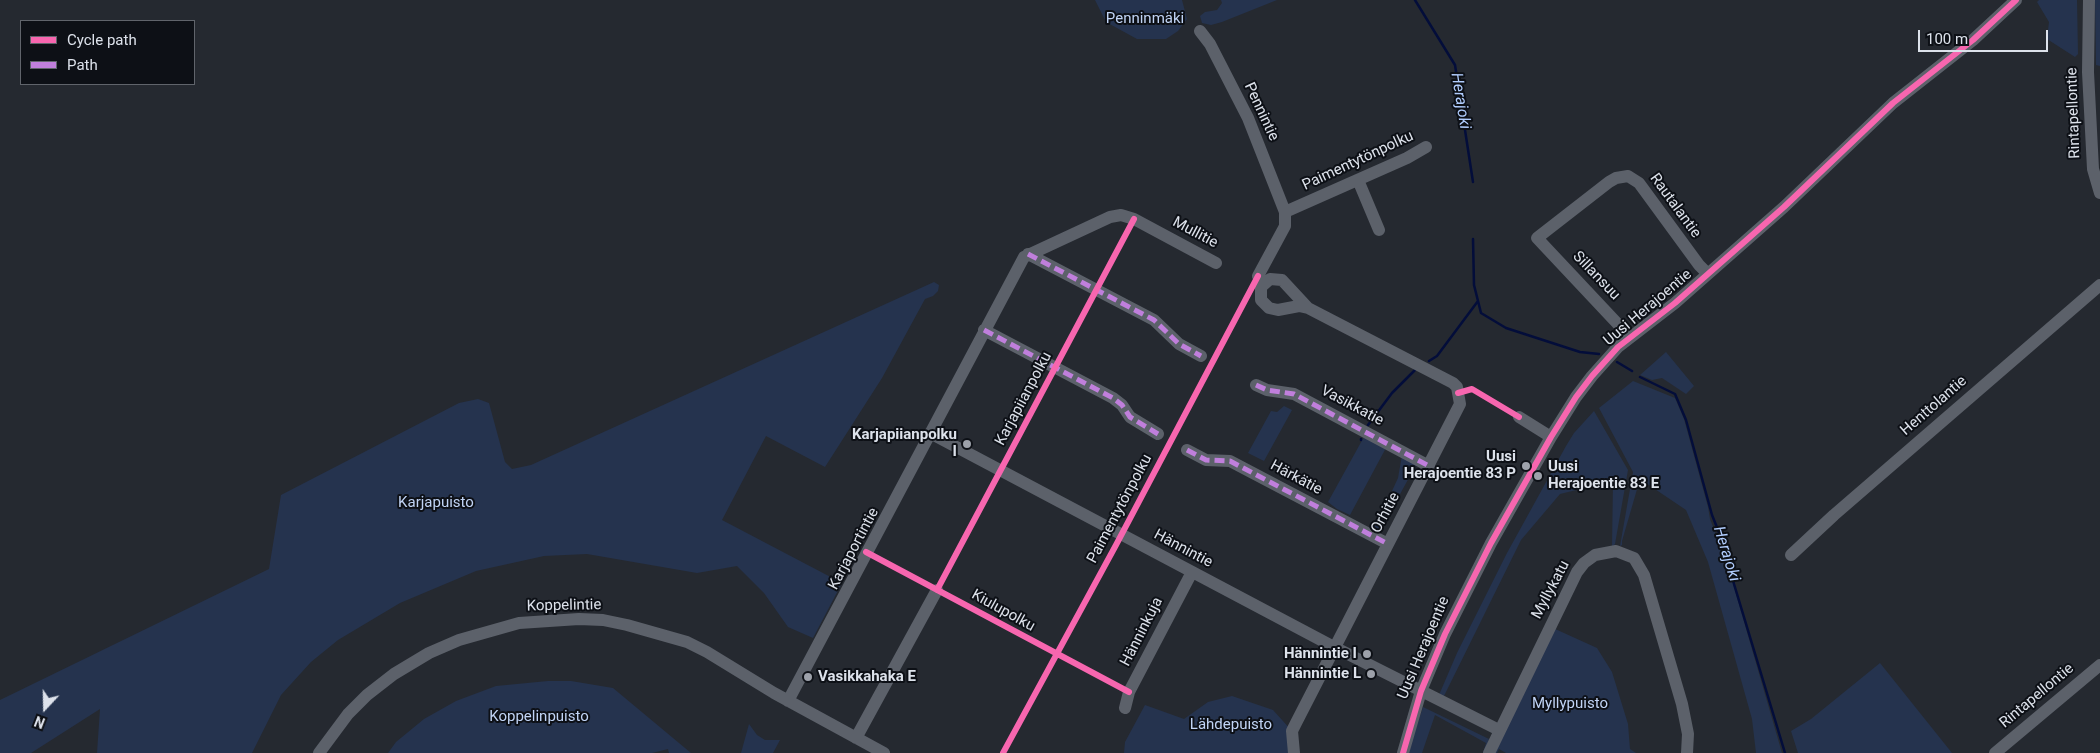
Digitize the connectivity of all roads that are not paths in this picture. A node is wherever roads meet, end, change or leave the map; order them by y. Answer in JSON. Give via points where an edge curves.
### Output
{"nodes":[{"id":1,"x":2016,"y":0,"type":"edge"},
{"id":2,"x":2089,"y":0,"type":"edge"},
{"id":3,"x":1200,"y":31,"type":"dead end"},
{"id":4,"x":1426,"y":147,"type":"dead end"},
{"id":5,"x":1358,"y":180,"type":"junction"},
{"id":6,"x":2100,"y":193,"type":"edge"},
{"id":7,"x":1285,"y":212,"type":"junction"},
{"id":8,"x":1121,"y":214,"type":"joint"},
{"id":9,"x":1379,"y":230,"type":"dead end"},
{"id":10,"x":1537,"y":238,"type":"joint"},
{"id":11,"x":1028,"y":254,"type":"junction"},
{"id":12,"x":1216,"y":263,"type":"dead end"},
{"id":13,"x":1708,"y":274,"type":"junction"},
{"id":14,"x":2100,"y":284,"type":"edge"},
{"id":15,"x":1263,"y":285,"type":"junction"},
{"id":16,"x":1308,"y":308,"type":"junction"},
{"id":17,"x":984,"y":330,"type":"junction"},
{"id":18,"x":1630,"y":337,"type":"junction"},
{"id":19,"x":1200,"y":356,"type":"dead end"},
{"id":20,"x":1256,"y":385,"type":"dead end"},
{"id":21,"x":1519,"y":417,"type":"dead end"},
{"id":22,"x":930,"y":433,"type":"junction"},
{"id":23,"x":1158,"y":434,"type":"dead end"},
{"id":24,"x":1551,"y":437,"type":"junction"},
{"id":25,"x":1187,"y":450,"type":"dead end"},
{"id":26,"x":1429,"y":466,"type":"junction"},
{"id":27,"x":1388,"y":544,"type":"junction"},
{"id":28,"x":1791,"y":555,"type":"dead end"},
{"id":29,"x":1192,"y":572,"type":"junction"},
{"id":30,"x":938,"y":590,"type":"dead end"},
{"id":31,"x":1334,"y":647,"type":"junction"},
{"id":32,"x":2100,"y":665,"type":"edge"},
{"id":33,"x":1421,"y":692,"type":"junction"},
{"id":34,"x":788,"y":701,"type":"junction"},
{"id":35,"x":1126,"y":708,"type":"dead end"},
{"id":36,"x":1499,"y":730,"type":"junction"},
{"id":37,"x":856,"y":738,"type":"junction"},
{"id":38,"x":319,"y":753,"type":"edge"},
{"id":39,"x":884,"y":753,"type":"edge"},
{"id":40,"x":1294,"y":753,"type":"edge"},
{"id":41,"x":1403,"y":753,"type":"edge"},
{"id":42,"x":1489,"y":753,"type":"edge"},
{"id":43,"x":1687,"y":753,"type":"edge"},
{"id":44,"x":1995,"y":753,"type":"edge"}],
"edges":[{"from":1,"to":13,"type":"street","name":"Uusi Herajoentie","via":[[1973,40],[1893,104]]},
{"from":2,"to":6,"type":"street","name":"Rintapellontie","via":[[2088,72],[2093,169]]},
{"from":3,"to":7,"type":"street","name":"Pennintie","via":[[1248,118]]},
{"from":4,"to":5,"type":"street","name":"Paimentytönpolku"},
{"from":5,"to":7,"type":"street","name":"Paimentytönpolku"},
{"from":5,"to":9,"type":"street"},
{"from":7,"to":15,"type":"street","via":[[1285,226],[1258,276]]},
{"from":8,"to":11,"type":"street","name":"Karjaportintie","via":[[1110,216]]},
{"from":8,"to":12,"type":"street","name":"Mullitie"},
{"from":10,"to":13,"type":"street","name":"Rautalantie","via":[[1609,182],[1628,176],[1639,183]]},
{"from":10,"to":18,"type":"street","name":"Sillansuu"},
{"from":11,"to":17,"type":"street","name":"Karjaportintie","via":[[1020,262]]},
{"from":11,"to":19,"type":"street","via":[[1154,320],[1179,344]]},
{"from":13,"to":18,"type":"street","name":"Uusi Herajoentie"},
{"from":14,"to":28,"type":"street","name":"Henttolantie"},
{"from":15,"to":16,"type":"street","name":"Orhitie","via":[[1273,278],[1282,280]]},
{"from":15,"to":16,"type":"street","name":"Orhitie","via":[[1261,300],[1269,308]]},
{"from":16,"to":26,"type":"street","name":"Orhitie","via":[[1457,387],[1460,398],[1458,410]]},
{"from":17,"to":22,"type":"street","name":"Karjaportintie"},
{"from":17,"to":23,"type":"street","via":[[1113,398],[1130,417]]},
{"from":18,"to":24,"type":"street","name":"Uusi Herajoentie","via":[[1592,376]]},
{"from":20,"to":26,"type":"street","name":"Vasikkatie","via":[[1294,394]]},
{"from":21,"to":24,"type":"street"},
{"from":22,"to":29,"type":"street","name":"Hännintie"},
{"from":22,"to":34,"type":"street","name":"Karjaportintie"},
{"from":24,"to":33,"type":"street","name":"Uusi Herajoentie","via":[[1484,556],[1445,634]]},
{"from":25,"to":27,"type":"street","name":"Härkätie","via":[[1206,460],[1230,461]]},
{"from":26,"to":27,"type":"street","name":"Orhitie"},
{"from":27,"to":31,"type":"street","name":"Orhitie"},
{"from":29,"to":31,"type":"street","name":"Hännintie"},
{"from":29,"to":35,"type":"street","name":"Hänninkuja","via":[[1129,692]]},
{"from":30,"to":37,"type":"street"},
{"from":31,"to":33,"type":"street","name":"Hännintie"},
{"from":31,"to":40,"type":"street","name":"Orhitie","via":[[1292,731]]},
{"from":32,"to":44,"type":"street","name":"Rintapellontie"},
{"from":33,"to":36,"type":"street"},
{"from":33,"to":41,"type":"street","name":"Uusi Herajoentie"},
{"from":34,"to":37,"type":"street","name":"Koppelintie"},
{"from":34,"to":38,"type":"street","name":"Koppelintie","via":[[707,652],[666,635],[603,620],[537,621],[493,629],[459,640],[409,664],[358,704]]},
{"from":36,"to":42,"type":"street","name":"Myllykatu"},
{"from":36,"to":43,"type":"street","name":"Myllykatu","via":[[1577,572],[1594,555],[1616,551],[1634,558],[1644,575],[1682,704],[1688,734]]},
{"from":37,"to":39,"type":"street","name":"Koppelintie"}]}
